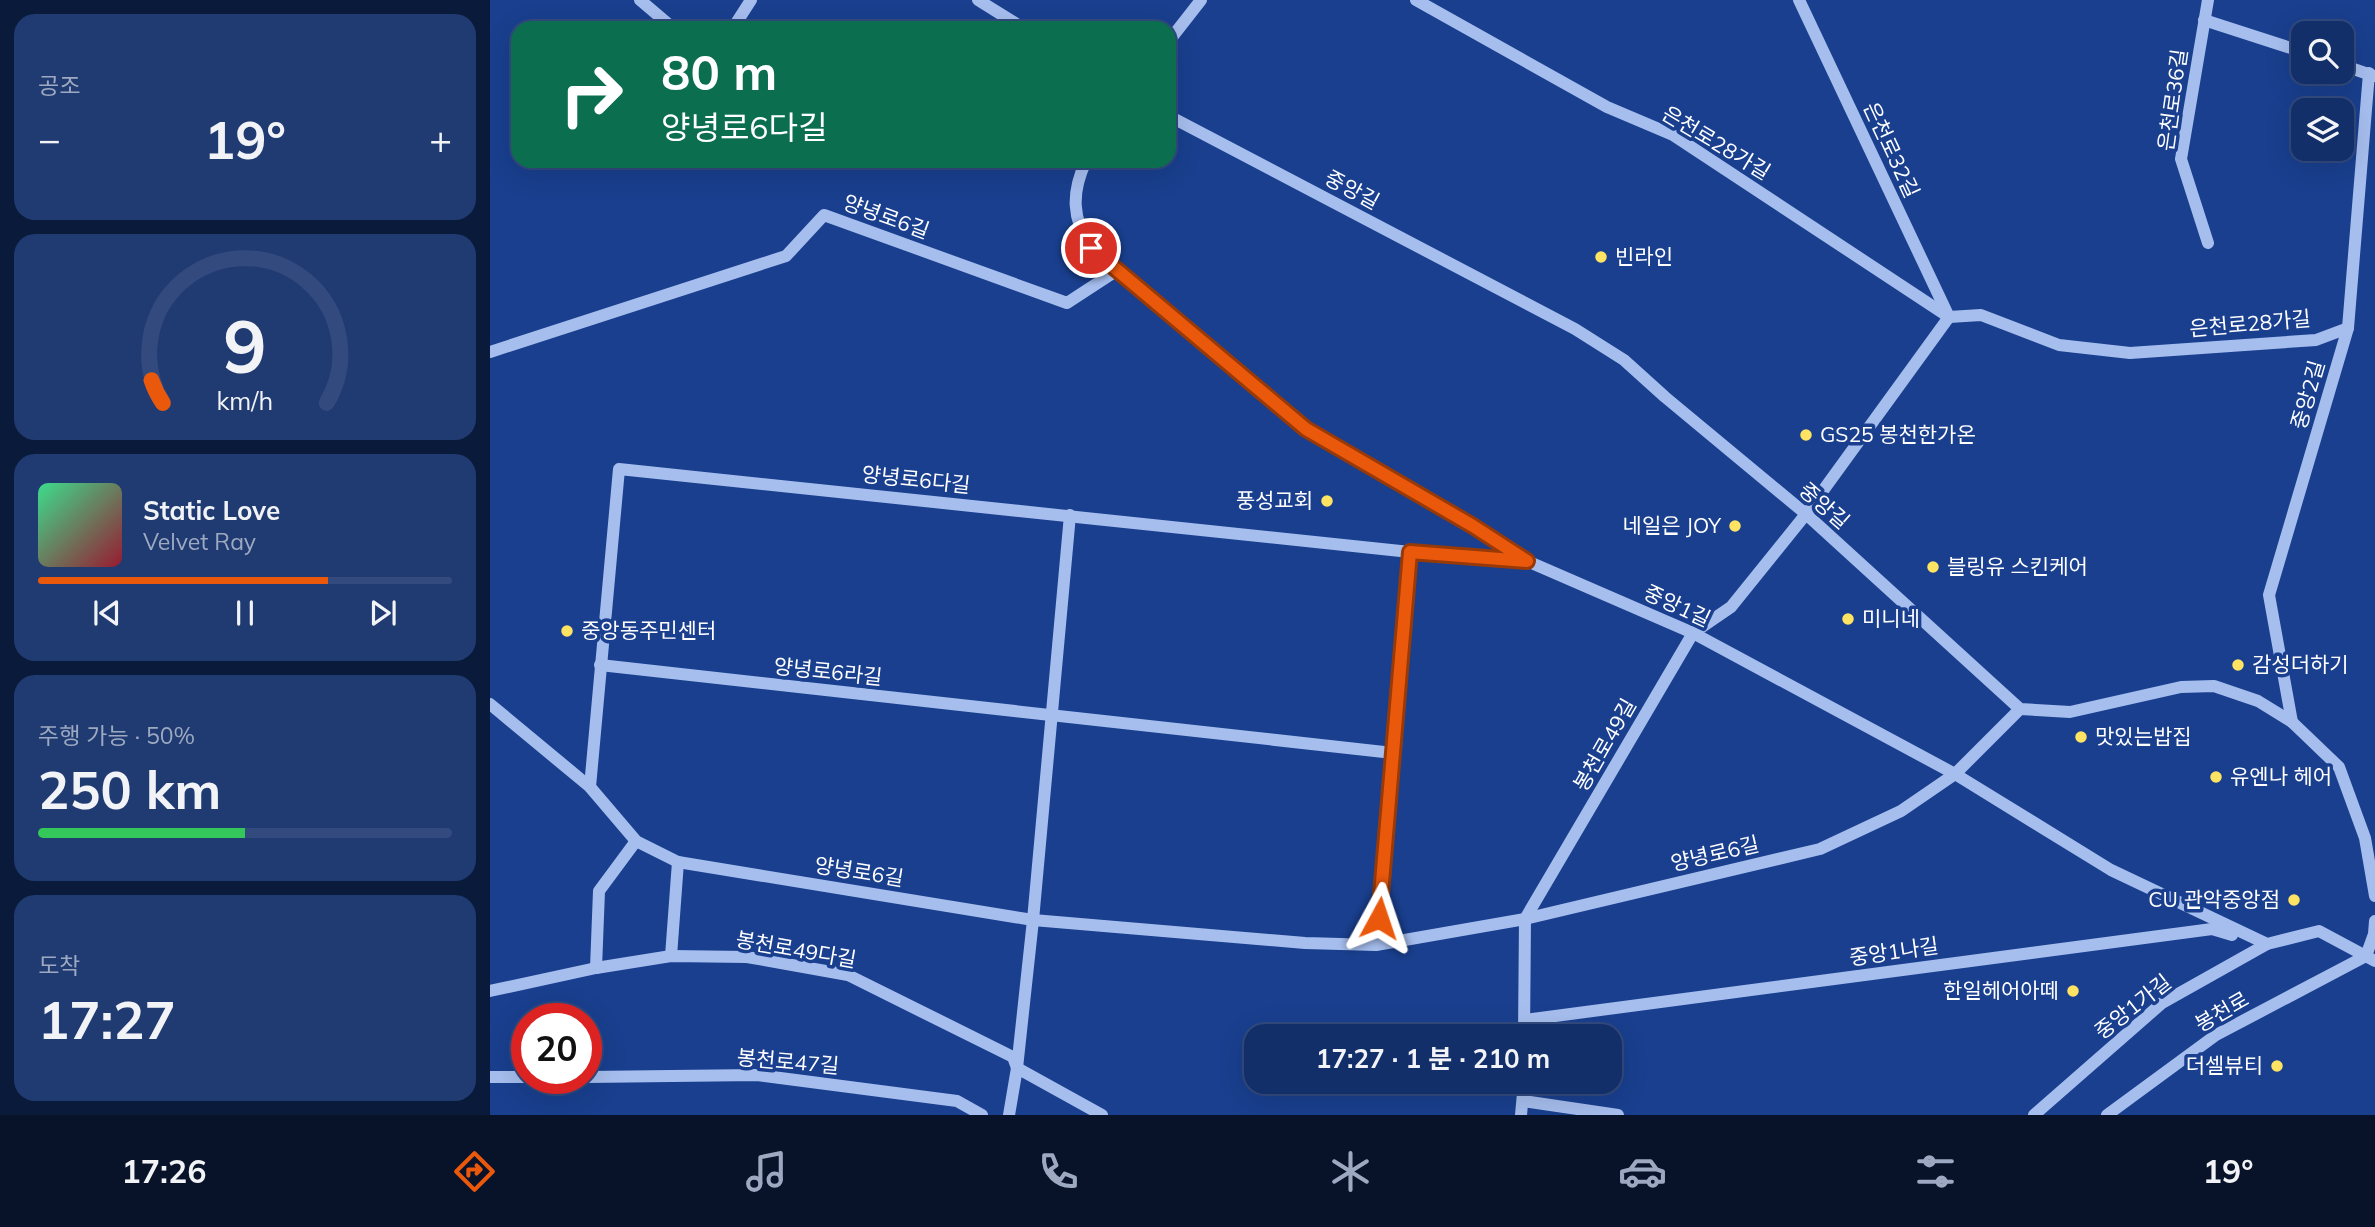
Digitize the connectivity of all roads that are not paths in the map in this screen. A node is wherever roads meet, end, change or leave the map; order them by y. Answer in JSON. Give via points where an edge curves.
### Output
{"nodes":[{"id":1,"x":640,"y":0,"type":"edge"},
{"id":2,"x":751,"y":0,"type":"edge"},
{"id":3,"x":978,"y":0,"type":"edge"},
{"id":4,"x":1201,"y":0,"type":"edge"},
{"id":5,"x":1416,"y":0,"type":"edge"},
{"id":6,"x":1799,"y":0,"type":"edge"},
{"id":7,"x":2208,"y":0,"type":"edge"},
{"id":8,"x":2204,"y":20,"type":"junction"},
{"id":9,"x":665,"y":21,"type":"edge"},
{"id":10,"x":738,"y":21,"type":"edge"},
{"id":11,"x":1012,"y":21,"type":"edge"},
{"id":12,"x":1176,"y":32,"type":"edge"},
{"id":13,"x":2291,"y":48,"type":"edge"},
{"id":14,"x":2354,"y":69,"type":"edge"},
{"id":15,"x":2372,"y":75,"type":"edge"},
{"id":16,"x":1176,"y":120,"type":"edge"},
{"id":17,"x":1083,"y":168,"type":"edge"},
{"id":18,"x":2208,"y":243,"type":"dead end"},
{"id":19,"x":1116,"y":271,"type":"junction"},
{"id":20,"x":1949,"y":317,"type":"junction"},
{"id":21,"x":2348,"y":328,"type":"junction"},
{"id":22,"x":490,"y":352,"type":"edge"},
{"id":23,"x":1806,"y":514,"type":"junction"},
{"id":24,"x":1070,"y":515,"type":"junction"},
{"id":25,"x":1410,"y":552,"type":"junction"},
{"id":26,"x":1527,"y":561,"type":"junction"},
{"id":27,"x":1693,"y":633,"type":"junction"},
{"id":28,"x":600,"y":665,"type":"junction"},
{"id":29,"x":490,"y":704,"type":"edge"},
{"id":30,"x":2020,"y":709,"type":"junction"},
{"id":31,"x":1052,"y":717,"type":"junction"},
{"id":32,"x":2292,"y":722,"type":"junction"},
{"id":33,"x":1393,"y":753,"type":"junction"},
{"id":34,"x":1955,"y":774,"type":"junction"},
{"id":35,"x":590,"y":788,"type":"junction"},
{"id":36,"x":636,"y":841,"type":"junction"},
{"id":37,"x":678,"y":862,"type":"junction"},
{"id":38,"x":2375,"y":895,"type":"edge"},
{"id":39,"x":1525,"y":919,"type":"junction"},
{"id":40,"x":1033,"y":920,"type":"junction"},
{"id":41,"x":2375,"y":921,"type":"edge"},
{"id":42,"x":2266,"y":944,"type":"junction"},
{"id":43,"x":1376,"y":945,"type":"junction"},
{"id":44,"x":671,"y":956,"type":"junction"},
{"id":45,"x":2370,"y":959,"type":"edge"},
{"id":46,"x":596,"y":968,"type":"junction"},
{"id":47,"x":490,"y":991,"type":"edge"},
{"id":48,"x":1525,"y":1020,"type":"junction"},
{"id":49,"x":1525,"y":1024,"type":"edge"},
{"id":50,"x":1017,"y":1068,"type":"junction"},
{"id":51,"x":490,"y":1077,"type":"edge"},
{"id":52,"x":511,"y":1077,"type":"edge"},
{"id":53,"x":602,"y":1077,"type":"edge"},
{"id":54,"x":1523,"y":1094,"type":"edge"},
{"id":55,"x":1523,"y":1101,"type":"junction"},
{"id":56,"x":982,"y":1115,"type":"edge"},
{"id":57,"x":1009,"y":1115,"type":"edge"},
{"id":58,"x":1102,"y":1115,"type":"edge"},
{"id":59,"x":1521,"y":1115,"type":"edge"},
{"id":60,"x":1618,"y":1115,"type":"edge"},
{"id":61,"x":2034,"y":1115,"type":"edge"},
{"id":62,"x":2106,"y":1115,"type":"edge"}],
"edges":[{"from":1,"to":9,"type":"street"},
{"from":2,"to":10,"type":"street"},
{"from":3,"to":11,"type":"street"},
{"from":4,"to":12,"type":"street"},
{"from":5,"to":20,"type":"street","name":"은천로28가길","via":[[1606,107],[1673,135]]},
{"from":6,"to":20,"type":"street","name":"은천로32길"},
{"from":7,"to":8,"type":"street","name":"은천로36길"},
{"from":8,"to":13,"type":"street"},
{"from":8,"to":18,"type":"street","name":"은천로36길","via":[[2182,159]]},
{"from":14,"to":15,"type":"street"},
{"from":15,"to":21,"type":"street","name":"중앙2길"},
{"from":16,"to":23,"type":"street","name":"중앙길","via":[[1574,329],[1624,360]]},
{"from":17,"to":19,"type":"street","name":"중앙1길","via":[[1074,203],[1078,225],[1091,248]]},
{"from":19,"to":22,"type":"street","name":"양녕로6길","via":[[1068,303],[824,215],[786,256]]},
{"from":19,"to":26,"type":"street","name":"중앙1길","via":[[1306,429]]},
{"from":20,"to":21,"type":"street","name":"은천로28가길","via":[[1981,315],[2059,345],[2130,353],[2316,340]]},
{"from":20,"to":23,"type":"street"},
{"from":21,"to":32,"type":"street","name":"중앙2길","via":[[2270,595]]},
{"from":23,"to":27,"type":"street","name":"봉천로49길","via":[[1731,607]]},
{"from":23,"to":30,"type":"street","name":"중앙길"},
{"from":24,"to":25,"type":"street","name":"양녕로6다길"},
{"from":24,"to":28,"type":"street","name":"양녕로6다길","via":[[619,469]]},
{"from":24,"to":31,"type":"street"},
{"from":25,"to":26,"type":"street","name":"양녕로6다길"},
{"from":25,"to":33,"type":"street"},
{"from":26,"to":27,"type":"street","name":"중앙1길"},
{"from":27,"to":34,"type":"street","name":"중앙1길"},
{"from":27,"to":39,"type":"street","name":"봉천로49길"},
{"from":28,"to":31,"type":"street","name":"양녕로6라길"},
{"from":28,"to":35,"type":"street","name":"양녕로6다길"},
{"from":29,"to":35,"type":"street","name":"양녕로6길"},
{"from":30,"to":32,"type":"street","via":[[2070,712],[2182,687],[2214,686],[2258,701]]},
{"from":30,"to":34,"type":"street","name":"양녕로6길"},
{"from":31,"to":33,"type":"street","name":"양녕로6라길"},
{"from":31,"to":40,"type":"street"},
{"from":32,"to":38,"type":"street","via":[[2339,767],[2365,838]]},
{"from":33,"to":43,"type":"street"},
{"from":34,"to":39,"type":"street","name":"양녕로6길","via":[[1901,811],[1820,849]]},
{"from":34,"to":42,"type":"street","name":"중앙1길","via":[[2111,870]]},
{"from":35,"to":36,"type":"street","name":"양녕로6길"},
{"from":36,"to":37,"type":"street","name":"양녕로6길"},
{"from":36,"to":46,"type":"street","via":[[599,891]]},
{"from":37,"to":40,"type":"street","name":"양녕로6길"},
{"from":37,"to":44,"type":"street"},
{"from":39,"to":43,"type":"street","name":"양녕로6길"},
{"from":39,"to":48,"type":"street"},
{"from":40,"to":43,"type":"street","name":"양녕로6길"},
{"from":40,"to":50,"type":"street"},
{"from":41,"to":45,"type":"street"},
{"from":42,"to":45,"type":"street","via":[[2319,931]]},
{"from":42,"to":48,"type":"street","name":"중앙1나길","via":[[2212,929]]},
{"from":42,"to":61,"type":"street","name":"중앙1가길","via":[[2162,1003]]},
{"from":44,"to":46,"type":"street","name":"봉천로49다길"},
{"from":44,"to":50,"type":"street","name":"봉천로49다길","via":[[747,957],[848,975],[1013,1056]]},
{"from":45,"to":62,"type":"street","name":"봉천로","via":[[2216,1035]]},
{"from":46,"to":47,"type":"street","name":"봉천로49다길"},
{"from":48,"to":49,"type":"street"},
{"from":50,"to":57,"type":"street"},
{"from":50,"to":58,"type":"street","name":"봉천로49다길"},
{"from":51,"to":52,"type":"street"},
{"from":53,"to":56,"type":"street","name":"봉천로47길","via":[[757,1075],[957,1101]]},
{"from":54,"to":55,"type":"street"},
{"from":55,"to":59,"type":"street"},
{"from":55,"to":60,"type":"street"}]}
